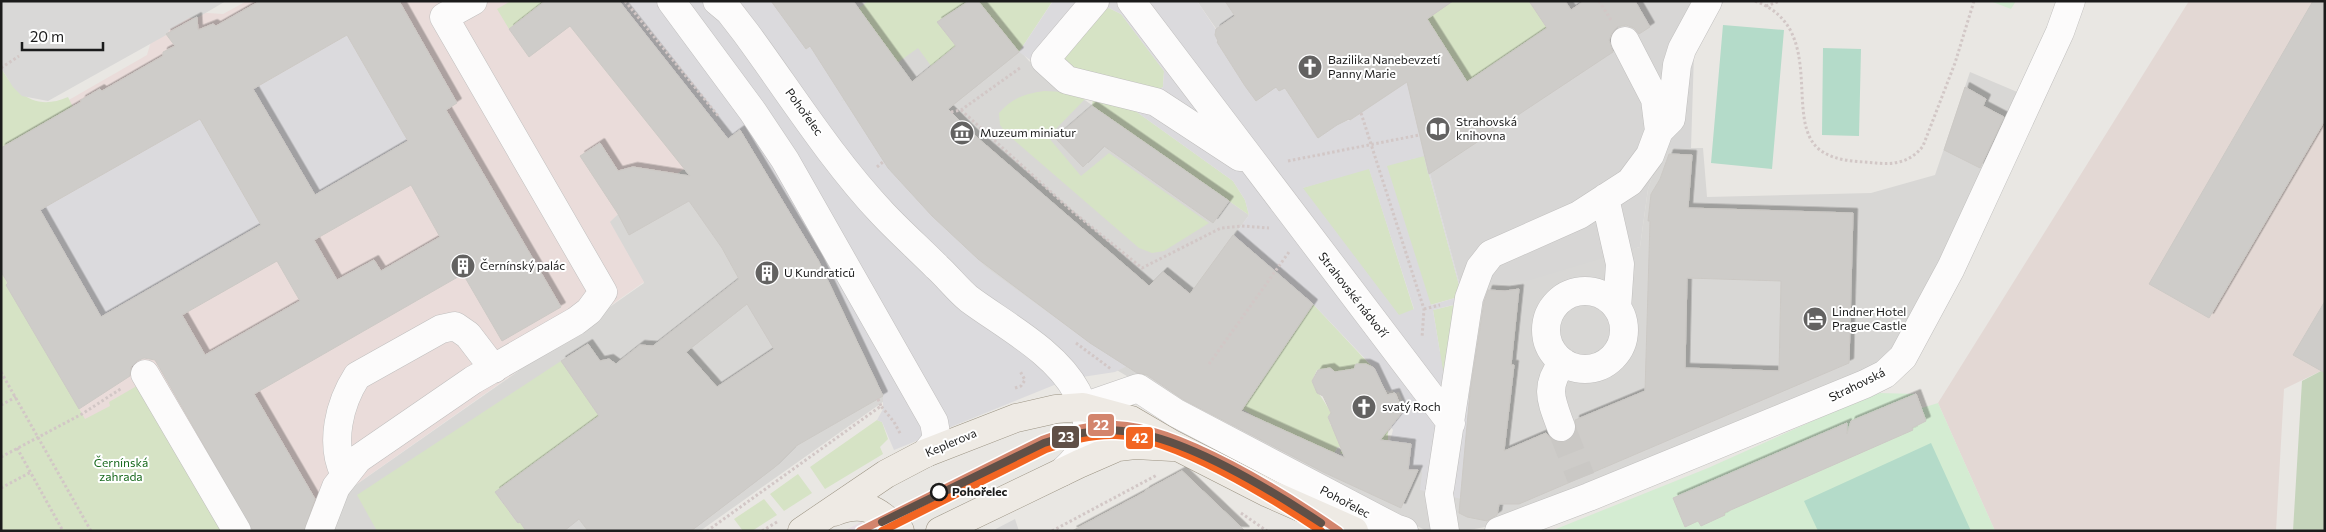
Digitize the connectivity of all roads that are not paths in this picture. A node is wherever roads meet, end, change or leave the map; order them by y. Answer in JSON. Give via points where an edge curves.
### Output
{"nodes":[{"id":1,"x":473,"y":1,"type":"edge"},
{"id":2,"x":671,"y":1,"type":"edge"},
{"id":3,"x":717,"y":1,"type":"edge"},
{"id":4,"x":1095,"y":1,"type":"edge"},
{"id":5,"x":1132,"y":1,"type":"edge"},
{"id":6,"x":1708,"y":1,"type":"edge"},
{"id":7,"x":2071,"y":1,"type":"edge"},
{"id":8,"x":1625,"y":41,"type":"dead end"},
{"id":9,"x":1659,"y":131,"type":"junction"},
{"id":10,"x":1256,"y":167,"type":"junction"},
{"id":11,"x":1605,"y":198,"type":"junction"},
{"id":12,"x":1617,"y":308,"type":"junction"},
{"id":13,"x":1563,"y":362,"type":"junction"},
{"id":14,"x":494,"y":369,"type":"junction"},
{"id":15,"x":145,"y":374,"type":"road end"},
{"id":16,"x":1082,"y":407,"type":"junction"},
{"id":17,"x":1451,"y":423,"type":"junction"},
{"id":18,"x":1561,"y":427,"type":"tunnel mouth"},
{"id":19,"x":1183,"y":449,"type":"junction"},
{"id":20,"x":926,"y":453,"type":"junction"},
{"id":21,"x":1062,"y":472,"type":"junction"},
{"id":22,"x":344,"y":474,"type":"junction"},
{"id":23,"x":1268,"y":493,"type":"junction"},
{"id":24,"x":833,"y":512,"type":"junction"},
{"id":25,"x":237,"y":531,"type":"edge"},
{"id":26,"x":319,"y":531,"type":"edge"},
{"id":27,"x":802,"y":531,"type":"edge"},
{"id":28,"x":900,"y":531,"type":"edge"},
{"id":29,"x":940,"y":531,"type":"edge"},
{"id":30,"x":1310,"y":531,"type":"edge"},
{"id":31,"x":1354,"y":531,"type":"edge"},
{"id":32,"x":1404,"y":531,"type":"edge"},
{"id":33,"x":1445,"y":531,"type":"edge"},
{"id":34,"x":1498,"y":531,"type":"edge"}],
"edges":[{"from":1,"to":14,"type":"street","via":[[444,17],[603,292],[589,311],[576,321]]},
{"from":2,"to":20,"type":"street","via":[[785,160],[934,422],[937,438]]},
{"from":3,"to":16,"type":"street","name":"Pohořelec","via":[[729,11],[882,214],[969,298],[1011,326],[1058,367],[1069,379]]},
{"from":4,"to":10,"type":"street","name":"Strahovské nádvoří","via":[[1046,60],[1068,80],[1156,102]]},
{"from":5,"to":10,"type":"street","name":"Strahovské nádvoří"},
{"from":6,"to":9,"type":"street","via":[[1682,49],[1677,64],[1671,119]]},
{"from":7,"to":34,"type":"street","name":"Strahovská","via":[[2060,32],[1951,268],[1903,357],[1885,374],[1585,487]]},
{"from":8,"to":9,"type":"street","via":[[1655,99]]},
{"from":9,"to":11,"type":"street","via":[[1650,155],[1630,182]]},
{"from":10,"to":17,"type":"street","name":"Strahovské nádvoří"},
{"from":11,"to":12,"type":"street","via":[[1620,264]]},
{"from":11,"to":17,"type":"street","via":[[1579,215],[1491,254],[1480,268],[1469,298]]},
{"from":12,"to":13,"type":"street","via":[[1622,318],[1622,339],[1612,357],[1604,364],[1583,369]]},
{"from":12,"to":13,"type":"street","via":[[1601,294],[1591,291],[1570,293],[1561,298],[1548,315],[1546,326],[1549,347]]},
{"from":13,"to":18,"type":"street","via":[[1550,384],[1551,399]]},
{"from":14,"to":22,"type":"street","via":[[358,459]]},
{"from":14,"to":22,"type":"street","via":[[468,335],[454,326],[441,329],[357,376],[348,389],[337,430],[336,449]]},
{"from":15,"to":25,"type":"street"},
{"from":16,"to":19,"type":"main road","name":"Keplerova","via":[[1131,420]]},
{"from":16,"to":20,"type":"main road","name":"Keplerova","via":[[1016,418]]},
{"from":16,"to":21,"type":"street","name":"Pohořelec","via":[[1088,427],[1087,439],[1075,460]]},
{"from":16,"to":32,"type":"street","name":"Pohořelec","via":[[1138,388],[1176,413]]},
{"from":17,"to":33,"type":"street","via":[[1440,491]]},
{"from":19,"to":21,"type":"main road","via":[[1160,445],[1118,447]]},
{"from":19,"to":23,"type":"main road","name":"Keplerova"},
{"from":20,"to":24,"type":"main road","name":"Keplerova","via":[[886,474]]},
{"from":21,"to":29,"type":"main road"},
{"from":22,"to":26,"type":"street"},
{"from":23,"to":30,"type":"main road"},
{"from":23,"to":31,"type":"main road"},
{"from":24,"to":27,"type":"main road","name":"Keplerova"},
{"from":24,"to":28,"type":"main road","name":"Keplerova","via":[[849,507],[871,508]]}]}
